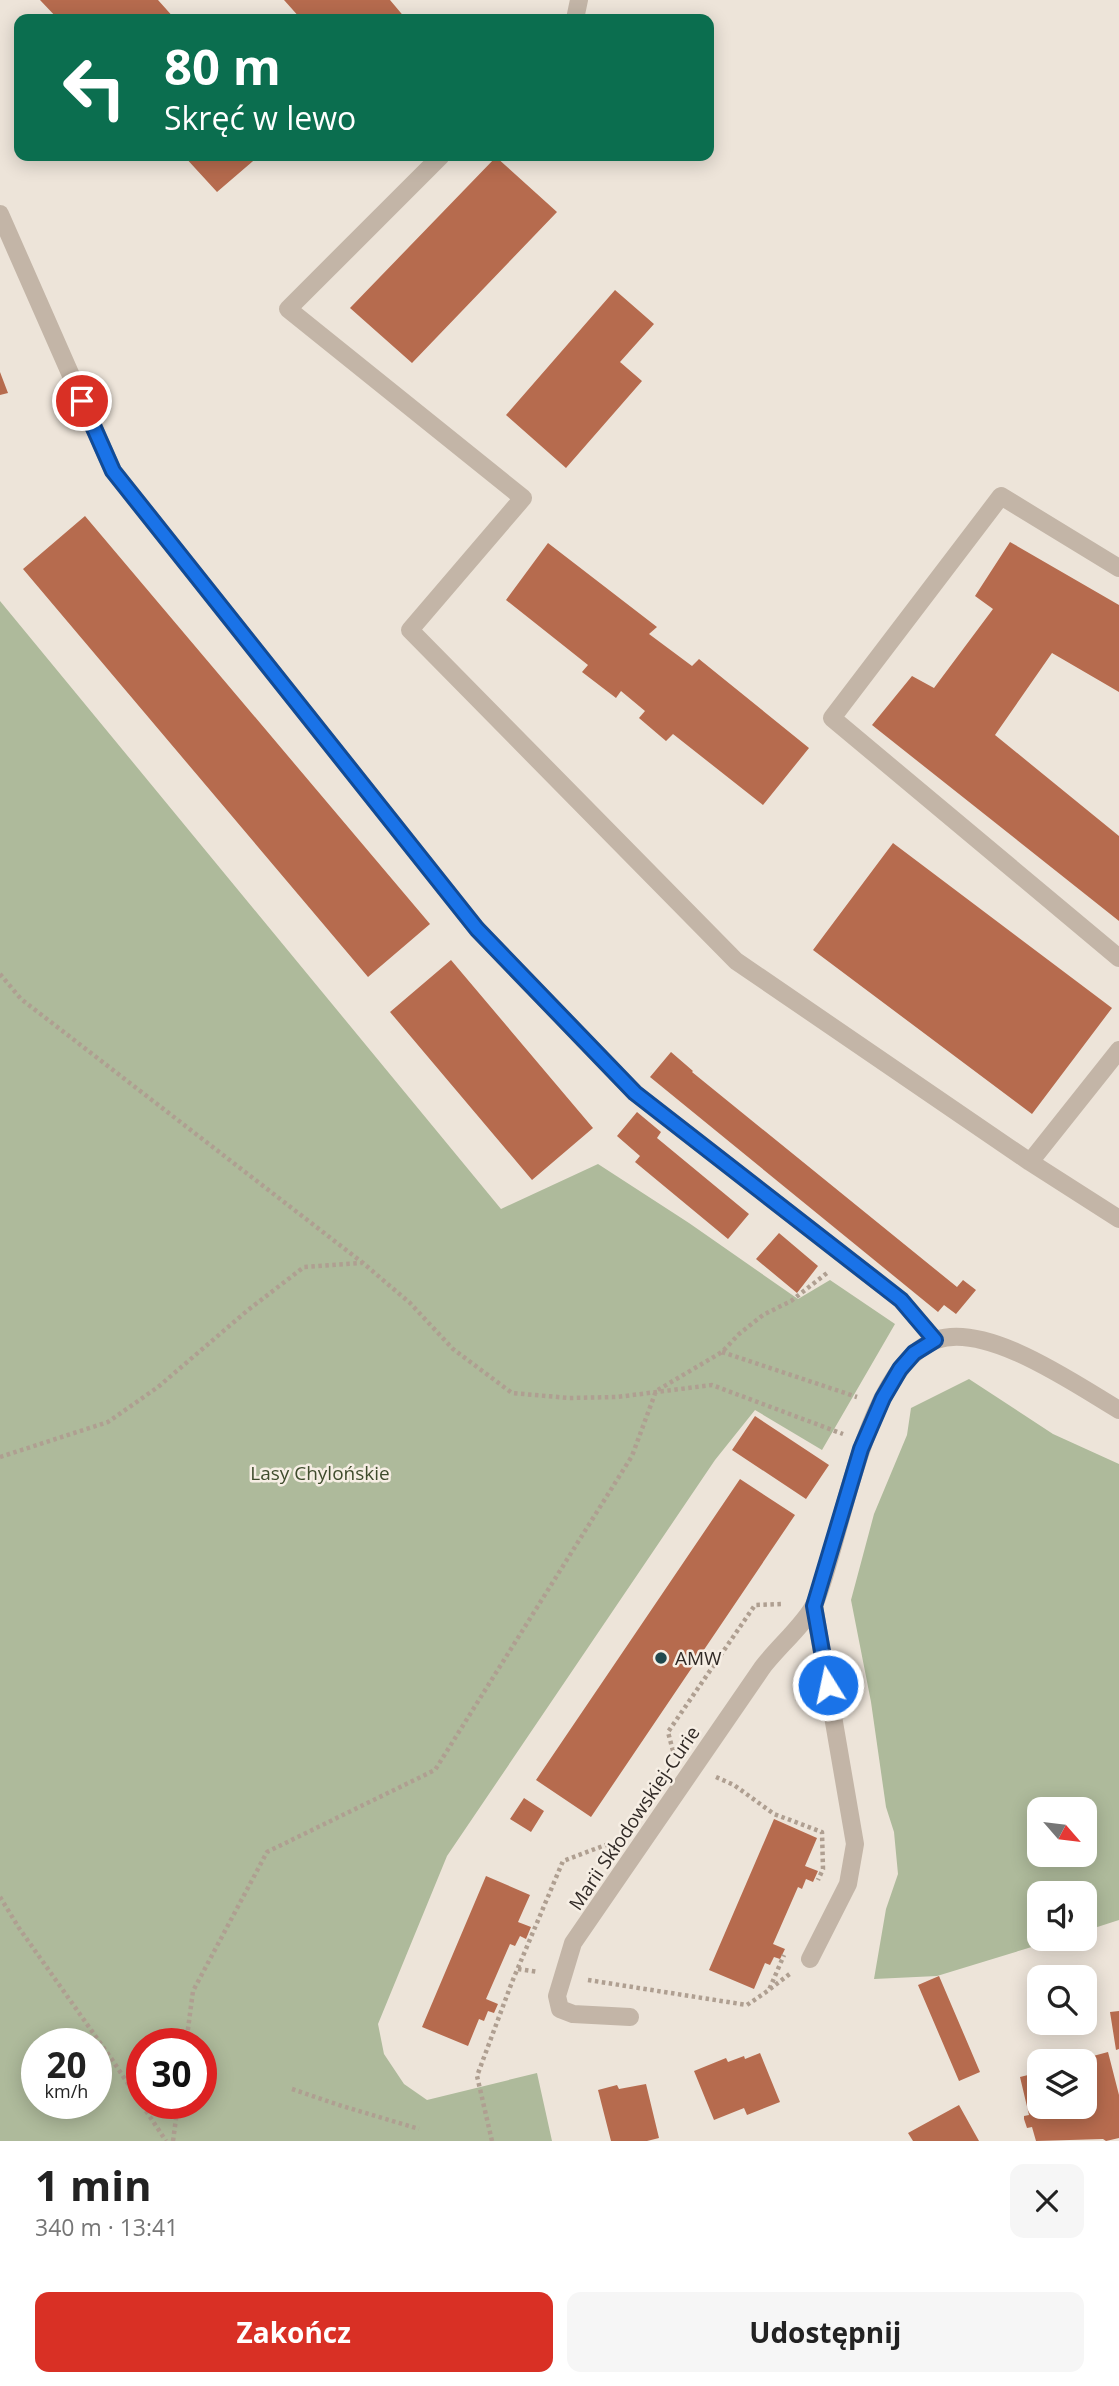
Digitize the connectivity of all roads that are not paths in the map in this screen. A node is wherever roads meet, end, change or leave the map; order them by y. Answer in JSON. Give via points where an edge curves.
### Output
{"nodes":[{"id":1,"x":436,"y":161,"type":"edge"},
{"id":2,"x":0,"y":214,"type":"edge"},
{"id":3,"x":1119,"y":569,"type":"edge"},
{"id":4,"x":1119,"y":958,"type":"edge"},
{"id":5,"x":1119,"y":1050,"type":"edge"},
{"id":6,"x":1030,"y":1162,"type":"junction"},
{"id":7,"x":1119,"y":1219,"type":"edge"},
{"id":8,"x":935,"y":1340,"type":"junction"},
{"id":9,"x":1119,"y":1410,"type":"edge"},
{"id":10,"x":814,"y":1606,"type":"junction"},
{"id":11,"x":810,"y":1959,"type":"dead end"},
{"id":12,"x":630,"y":2017,"type":"dead end"}],
"edges":[{"from":1,"to":6,"type":"street","via":[[288,309],[523,498],[410,629],[736,961]]},
{"from":2,"to":8,"type":"street","via":[[113,471],[477,929],[635,1093],[901,1300]]},
{"from":3,"to":4,"type":"street","via":[[1001,496],[832,718]]},
{"from":5,"to":6,"type":"street"},
{"from":6,"to":7,"type":"street"},
{"from":8,"to":9,"type":"street","via":[[959,1336],[993,1343],[1027,1357]]},
{"from":8,"to":10,"type":"street","name":"Marii Skłodowskiej-Curie","via":[[914,1353],[883,1398],[861,1449]]},
{"from":10,"to":11,"type":"street","name":"Marii Skłodowskiej-Curie","via":[[855,1844],[848,1884]]},
{"from":10,"to":12,"type":"street","name":"Marii Skłodowskiej-Curie","via":[[766,1662],[573,1944],[558,1996],[560,2009]]}]}
